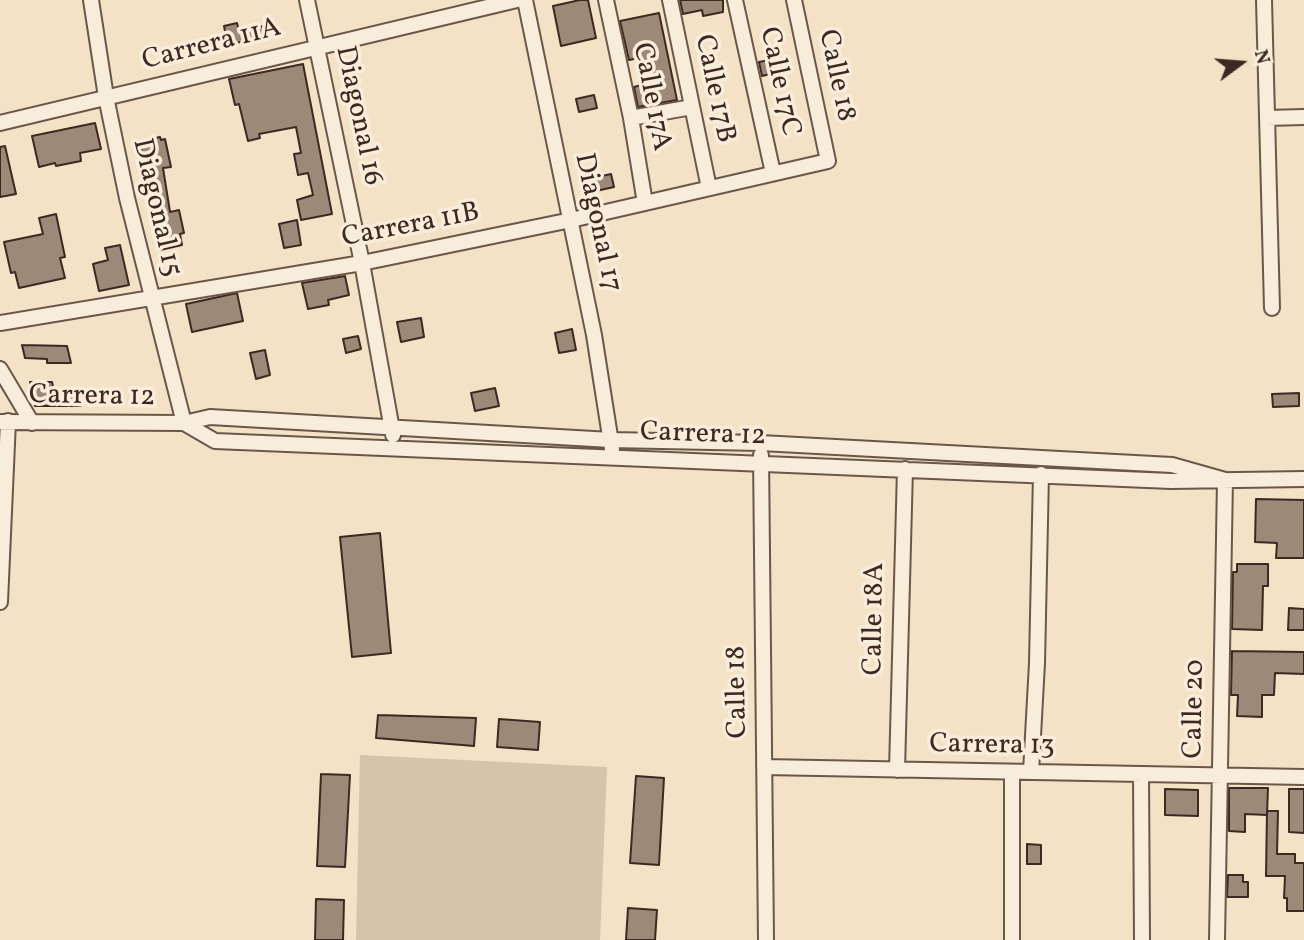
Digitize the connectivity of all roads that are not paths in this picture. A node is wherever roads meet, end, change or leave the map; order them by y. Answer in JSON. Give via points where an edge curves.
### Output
{"nodes":[{"id":1,"x":91,"y":0,"type":"edge"},
{"id":2,"x":307,"y":0,"type":"edge"},
{"id":3,"x":517,"y":0,"type":"edge"},
{"id":4,"x":525,"y":0,"type":"edge"},
{"id":5,"x":606,"y":0,"type":"edge"},
{"id":6,"x":670,"y":0,"type":"edge"},
{"id":7,"x":735,"y":0,"type":"edge"},
{"id":8,"x":794,"y":0,"type":"edge"},
{"id":9,"x":1264,"y":0,"type":"edge"},
{"id":10,"x":318,"y":46,"type":"junction"},
{"id":11,"x":106,"y":97,"type":"junction"},
{"id":12,"x":692,"y":107,"type":"junction"},
{"id":13,"x":1304,"y":117,"type":"edge"},
{"id":14,"x":631,"y":118,"type":"junction"},
{"id":15,"x":1268,"y":118,"type":"junction"},
{"id":16,"x":0,"y":122,"type":"edge"},
{"id":17,"x":828,"y":162,"type":"joint"},
{"id":18,"x":773,"y":173,"type":"junction"},
{"id":19,"x":709,"y":188,"type":"junction"},
{"id":20,"x":645,"y":203,"type":"junction"},
{"id":21,"x":571,"y":220,"type":"junction"},
{"id":22,"x":362,"y":263,"type":"junction"},
{"id":23,"x":151,"y":299,"type":"junction"},
{"id":24,"x":1272,"y":308,"type":"dead end"},
{"id":25,"x":0,"y":323,"type":"edge"},
{"id":26,"x":0,"y":369,"type":"edge"},
{"id":27,"x":4,"y":421,"type":"edge"},
{"id":28,"x":32,"y":422,"type":"junction"},
{"id":29,"x":184,"y":423,"type":"junction"},
{"id":30,"x":391,"y":426,"type":"junction"},
{"id":31,"x":611,"y":440,"type":"junction"},
{"id":32,"x":761,"y":443,"type":"junction"},
{"id":33,"x":395,"y":449,"type":"junction"},
{"id":34,"x":613,"y":457,"type":"junction"},
{"id":35,"x":761,"y":463,"type":"junction"},
{"id":36,"x":905,"y":469,"type":"junction"},
{"id":37,"x":1041,"y":474,"type":"junction"},
{"id":38,"x":1304,"y":479,"type":"edge"},
{"id":39,"x":1225,"y":480,"type":"junction"},
{"id":40,"x":0,"y":602,"type":"edge"},
{"id":41,"x":764,"y":767,"type":"junction"},
{"id":42,"x":897,"y":769,"type":"junction"},
{"id":43,"x":1012,"y":772,"type":"junction"},
{"id":44,"x":1031,"y":772,"type":"junction"},
{"id":45,"x":1141,"y":774,"type":"junction"},
{"id":46,"x":1220,"y":775,"type":"junction"},
{"id":47,"x":1304,"y":776,"type":"edge"},
{"id":48,"x":766,"y":940,"type":"edge"},
{"id":49,"x":1012,"y":940,"type":"edge"},
{"id":50,"x":1142,"y":940,"type":"edge"},
{"id":51,"x":1217,"y":940,"type":"edge"}],
"edges":[{"from":1,"to":11,"type":"street","name":"Diagonal 15"},
{"from":2,"to":10,"type":"street","name":"Diagonal 16"},
{"from":3,"to":10,"type":"street","name":"Carrera 11A"},
{"from":4,"to":21,"type":"street","name":"Diagonal 17"},
{"from":5,"to":14,"type":"street","name":"Calle 17A"},
{"from":6,"to":12,"type":"street","name":"Calle 17B"},
{"from":7,"to":18,"type":"street","name":"Calle 17C"},
{"from":8,"to":17,"type":"street","name":"Calle 18"},
{"from":9,"to":15,"type":"street"},
{"from":10,"to":11,"type":"street","name":"Carrera 11A"},
{"from":10,"to":22,"type":"street","name":"Diagonal 16"},
{"from":11,"to":16,"type":"street","name":"Carrera 11A"},
{"from":11,"to":23,"type":"street","name":"Diagonal 15"},
{"from":12,"to":14,"type":"street"},
{"from":12,"to":19,"type":"street","name":"Calle 17B"},
{"from":13,"to":15,"type":"street"},
{"from":14,"to":20,"type":"street","name":"Calle 17A"},
{"from":15,"to":24,"type":"street"},
{"from":17,"to":18,"type":"street","name":"Carrera 11B"},
{"from":18,"to":19,"type":"street","name":"Carrera 11B"},
{"from":19,"to":20,"type":"street","name":"Carrera 11B"},
{"from":20,"to":21,"type":"street","name":"Carrera 11B"},
{"from":21,"to":22,"type":"street","name":"Carrera 11B"},
{"from":21,"to":31,"type":"street","name":"Diagonal 17"},
{"from":22,"to":23,"type":"street","name":"Carrera 11B"},
{"from":22,"to":30,"type":"street","name":"Diagonal 16"},
{"from":23,"to":25,"type":"street","name":"Carrera 11B"},
{"from":23,"to":29,"type":"street","name":"Diagonal 15"},
{"from":26,"to":28,"type":"street"},
{"from":27,"to":28,"type":"street","name":"Carrera 12"},
{"from":27,"to":40,"type":"street"},
{"from":28,"to":29,"type":"street","name":"Carrera 12"},
{"from":29,"to":30,"type":"street","name":"Carrera 12","via":[[211,416]]},
{"from":29,"to":33,"type":"street","name":"Carrera 12","via":[[215,441]]},
{"from":30,"to":31,"type":"street","name":"Carrera 12"},
{"from":30,"to":33,"type":"street","name":"Diagonal 16"},
{"from":31,"to":32,"type":"street","name":"Carrera 12"},
{"from":31,"to":34,"type":"street","name":"Diagonal 17"},
{"from":32,"to":35,"type":"street","name":"Calle 18"},
{"from":32,"to":39,"type":"street","name":"Carrera 12","via":[[1172,465]]},
{"from":33,"to":34,"type":"street","name":"Carrera 12"},
{"from":34,"to":35,"type":"street","name":"Carrera 12"},
{"from":35,"to":36,"type":"street","name":"Carrera 12"},
{"from":35,"to":41,"type":"street","name":"Calle 18"},
{"from":36,"to":37,"type":"street","name":"Carrera 12"},
{"from":36,"to":42,"type":"street","name":"Calle 18A"},
{"from":37,"to":39,"type":"street","name":"Carrera 12"},
{"from":37,"to":44,"type":"street"},
{"from":38,"to":39,"type":"street","name":"Carrera 12"},
{"from":39,"to":46,"type":"street","name":"Calle 20"},
{"from":41,"to":42,"type":"street","name":"Carrera 13"},
{"from":41,"to":48,"type":"street","name":"Calle 18"},
{"from":42,"to":43,"type":"street","name":"Carrera 13"},
{"from":43,"to":44,"type":"street","name":"Carrera 13"},
{"from":43,"to":49,"type":"street"},
{"from":44,"to":45,"type":"street","name":"Carrera 13"},
{"from":45,"to":46,"type":"street","name":"Carrera 13"},
{"from":45,"to":50,"type":"street"},
{"from":46,"to":47,"type":"street","name":"Carrera 13"},
{"from":46,"to":51,"type":"street","name":"Calle 20"}]}
